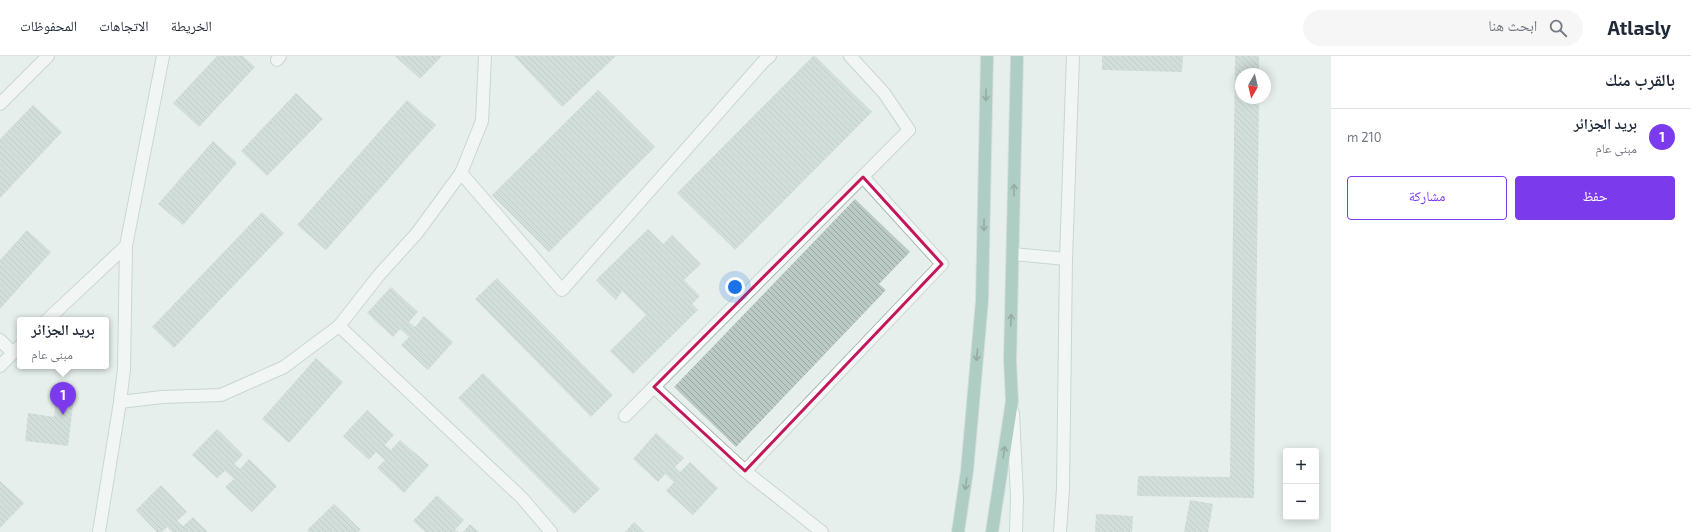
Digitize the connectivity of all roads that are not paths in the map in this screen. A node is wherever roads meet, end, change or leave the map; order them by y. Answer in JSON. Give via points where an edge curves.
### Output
{"nodes":[{"id":1,"x":48,"y":56,"type":"edge"},
{"id":2,"x":163,"y":56,"type":"edge"},
{"id":3,"x":485,"y":56,"type":"edge"},
{"id":4,"x":850,"y":56,"type":"edge"},
{"id":5,"x":987,"y":56,"type":"edge"},
{"id":6,"x":1017,"y":56,"type":"edge"},
{"id":7,"x":1073,"y":56,"type":"edge"},
{"id":8,"x":764,"y":58,"type":"edge"},
{"id":9,"x":0,"y":104,"type":"edge"},
{"id":10,"x":461,"y":173,"type":"junction"},
{"id":11,"x":863,"y":177,"type":"junction"},
{"id":12,"x":126,"y":246,"type":"junction"},
{"id":13,"x":1013,"y":254,"type":"junction"},
{"id":14,"x":1066,"y":259,"type":"junction"},
{"id":15,"x":50,"y":317,"type":"edge"},
{"id":16,"x":340,"y":326,"type":"junction"},
{"id":17,"x":0,"y":340,"type":"edge"},
{"id":18,"x":16,"y":349,"type":"edge"},
{"id":19,"x":0,"y":366,"type":"edge"},
{"id":20,"x":654,"y":387,"type":"junction"},
{"id":21,"x":1012,"y":401,"type":"junction"},
{"id":22,"x":120,"y":402,"type":"junction"},
{"id":23,"x":625,"y":416,"type":"dead end"},
{"id":24,"x":745,"y":470,"type":"junction"},
{"id":25,"x":99,"y":532,"type":"edge"},
{"id":26,"x":551,"y":532,"type":"edge"},
{"id":27,"x":822,"y":532,"type":"edge"},
{"id":28,"x":958,"y":532,"type":"edge"},
{"id":29,"x":992,"y":532,"type":"edge"},
{"id":30,"x":1016,"y":532,"type":"edge"},
{"id":31,"x":1060,"y":532,"type":"edge"}],
"edges":[{"from":1,"to":9,"type":"street"},
{"from":2,"to":12,"type":"street"},
{"from":3,"to":10,"type":"street","via":[[482,121]]},
{"from":4,"to":11,"type":"street","via":[[884,92],[909,130]]},
{"from":5,"to":28,"type":"main road","one_way":true,"via":[[982,301],[967,471]]},
{"from":13,"to":6,"type":"main road","one_way":true},
{"from":7,"to":14,"type":"street"},
{"from":8,"to":10,"type":"street","via":[[562,290]]},
{"from":10,"to":16,"type":"street","via":[[417,233],[379,275]]},
{"from":11,"to":20,"type":"street"},
{"from":11,"to":24,"type":"street","via":[[942,264]]},
{"from":12,"to":15,"type":"street"},
{"from":12,"to":22,"type":"street","via":[[124,369]]},
{"from":13,"to":14,"type":"street"},
{"from":21,"to":13,"type":"main road","one_way":true,"via":[[1010,360]]},
{"from":14,"to":31,"type":"street","via":[[1063,489]]},
{"from":16,"to":22,"type":"street","via":[[284,367],[221,395],[162,397]]},
{"from":16,"to":26,"type":"street","via":[[522,498]]},
{"from":17,"to":18,"type":"street"},
{"from":18,"to":19,"type":"street"},
{"from":20,"to":23,"type":"street"},
{"from":20,"to":24,"type":"street"},
{"from":29,"to":21,"type":"main road","one_way":true},
{"from":21,"to":30,"type":"street","via":[[1017,498]]},
{"from":22,"to":25,"type":"street"},
{"from":24,"to":27,"type":"street"}]}
